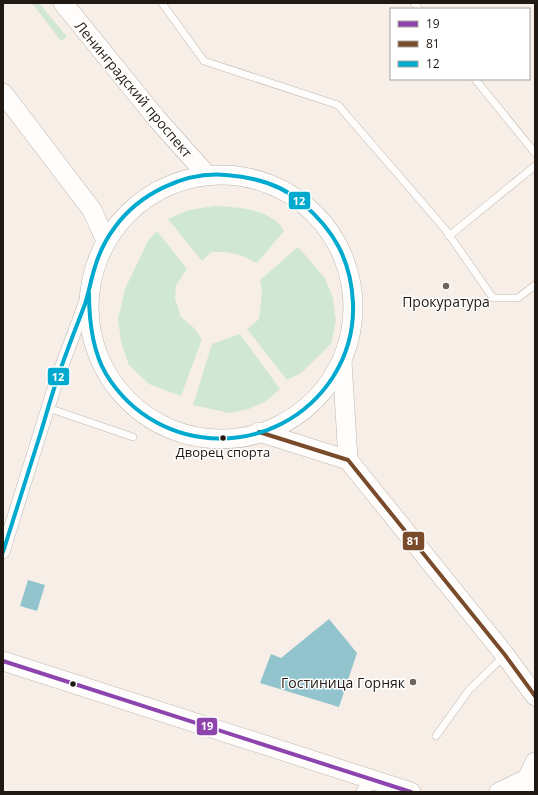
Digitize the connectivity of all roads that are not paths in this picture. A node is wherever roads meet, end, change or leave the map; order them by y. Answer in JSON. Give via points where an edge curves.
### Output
{"nodes":[{"id":1,"x":63,"y":3,"type":"edge"},
{"id":2,"x":162,"y":3,"type":"edge"},
{"id":3,"x":476,"y":80,"type":"edge"},
{"id":4,"x":3,"y":93,"type":"edge"},
{"id":5,"x":535,"y":154,"type":"edge"},
{"id":6,"x":535,"y":166,"type":"edge"},
{"id":7,"x":207,"y":175,"type":"junction"},
{"id":8,"x":449,"y":236,"type":"junction"},
{"id":9,"x":106,"y":241,"type":"junction"},
{"id":10,"x":535,"y":285,"type":"edge"},
{"id":11,"x":89,"y":294,"type":"junction"},
{"id":12,"x":342,"y":361,"type":"junction"},
{"id":13,"x":48,"y":408,"type":"junction"},
{"id":14,"x":259,"y":432,"type":"junction"},
{"id":15,"x":133,"y":437,"type":"dead end"},
{"id":16,"x":348,"y":460,"type":"junction"},
{"id":17,"x":3,"y":552,"type":"edge"},
{"id":18,"x":505,"y":655,"type":"junction"},
{"id":19,"x":3,"y":661,"type":"edge"},
{"id":20,"x":535,"y":696,"type":"edge"},
{"id":21,"x":436,"y":736,"type":"dead end"},
{"id":22,"x":529,"y":778,"type":"edge"},
{"id":23,"x":367,"y":786,"type":"edge"},
{"id":24,"x":411,"y":792,"type":"edge"},
{"id":25,"x":499,"y":792,"type":"edge"}],
"edges":[{"from":1,"to":7,"type":"street","name":"Ленинградский проспект"},
{"from":2,"to":8,"type":"lane","via":[[204,61],[338,105]]},
{"from":3,"to":5,"type":"lane"},
{"from":4,"to":9,"type":"street","via":[[92,210]]},
{"from":6,"to":8,"type":"lane"},
{"from":7,"to":9,"type":"street","via":[[180,180],[143,200],[123,217]]},
{"from":7,"to":12,"type":"street","via":[[249,177],[287,192],[320,218],[336,240],[342,252],[352,293],[353,320]]},
{"from":8,"to":10,"type":"lane","via":[[493,298],[518,298]]},
{"from":9,"to":11,"type":"street","via":[[95,265]]},
{"from":11,"to":13,"type":"street"},
{"from":11,"to":14,"type":"street","via":[[89,320],[100,361],[122,395],[143,414],[180,433],[193,436],[221,439],[248,437]]},
{"from":12,"to":14,"type":"street","via":[[319,396],[305,409],[288,421]]},
{"from":12,"to":16,"type":"street"},
{"from":13,"to":15,"type":"lane"},
{"from":13,"to":17,"type":"street"},
{"from":14,"to":16,"type":"street"},
{"from":16,"to":18,"type":"street"},
{"from":18,"to":20,"type":"street"},
{"from":18,"to":21,"type":"lane","via":[[469,690]]},
{"from":19,"to":23,"type":"street"},
{"from":22,"to":25,"type":"street"},
{"from":23,"to":24,"type":"street"}]}
